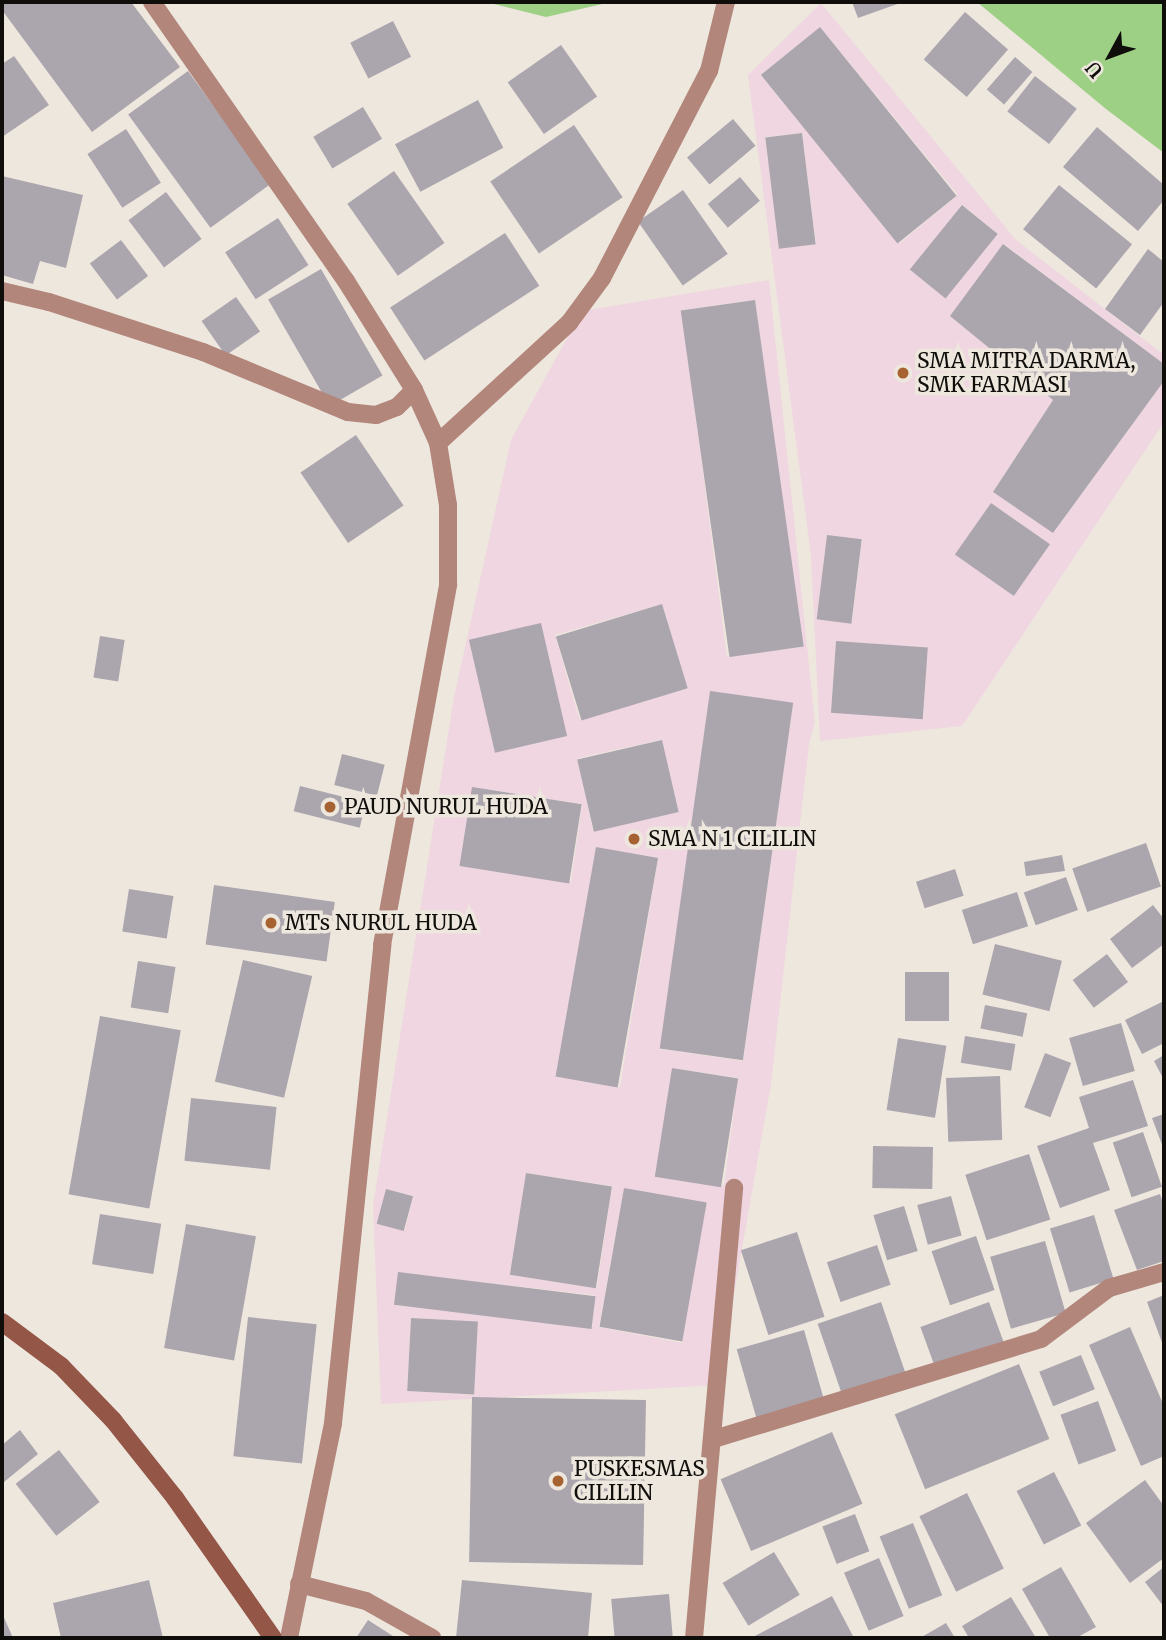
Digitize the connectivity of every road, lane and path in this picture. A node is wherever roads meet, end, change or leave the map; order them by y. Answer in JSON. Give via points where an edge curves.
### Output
{"nodes":[{"id":1,"x":152,"y":2,"type":"edge"},
{"id":2,"x":726,"y":2,"type":"edge"},
{"id":3,"x":2,"y":291,"type":"edge"},
{"id":4,"x":414,"y":390,"type":"junction"},
{"id":5,"x":438,"y":443,"type":"junction"},
{"id":6,"x":734,"y":1188,"type":"dead end"},
{"id":7,"x":1164,"y":1272,"type":"edge"},
{"id":8,"x":2,"y":1322,"type":"edge"},
{"id":9,"x":714,"y":1439,"type":"junction"},
{"id":10,"x":299,"y":1584,"type":"junction"},
{"id":11,"x":273,"y":1638,"type":"edge"},
{"id":12,"x":289,"y":1638,"type":"edge"},
{"id":13,"x":432,"y":1638,"type":"edge"},
{"id":14,"x":694,"y":1638,"type":"edge"}],
"edges":[{"from":1,"to":4,"type":"street","via":[[346,281]]},
{"from":2,"to":5,"type":"street","via":[[709,71],[602,278],[569,323]]},
{"from":3,"to":4,"type":"street","via":[[203,352],[348,412],[376,415],[397,407]]},
{"from":4,"to":5,"type":"street"},
{"from":5,"to":10,"type":"street","via":[[448,505],[448,584],[382,945],[333,1423]]},
{"from":6,"to":9,"type":"street"},
{"from":7,"to":9,"type":"street","via":[[1109,1288],[1041,1339]]},
{"from":8,"to":11,"type":"main road","via":[[61,1366],[113,1420],[176,1498]]},
{"from":9,"to":14,"type":"street"},
{"from":10,"to":12,"type":"street"},
{"from":10,"to":13,"type":"street","via":[[366,1601]]}]}
